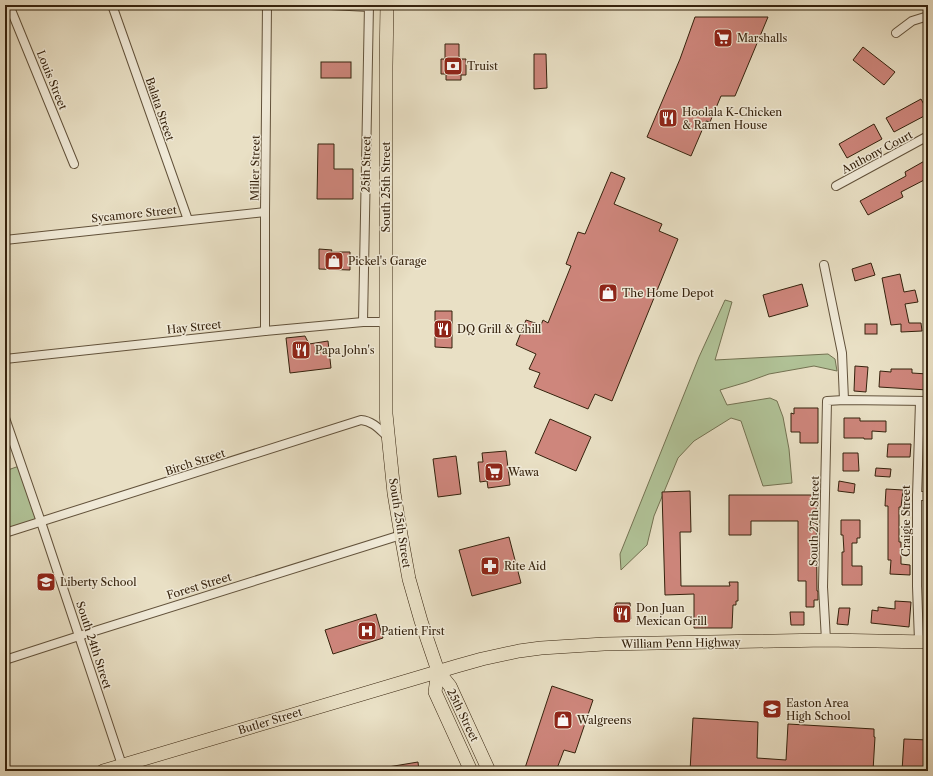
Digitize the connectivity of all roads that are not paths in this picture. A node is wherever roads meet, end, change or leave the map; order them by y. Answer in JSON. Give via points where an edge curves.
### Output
{"nodes":[{"id":1,"x":9,"y":5,"type":"edge"},
{"id":2,"x":112,"y":5,"type":"edge"},
{"id":3,"x":267,"y":5,"type":"edge"},
{"id":4,"x":330,"y":5,"type":"edge"},
{"id":5,"x":369,"y":6,"type":"edge"},
{"id":6,"x":387,"y":6,"type":"edge"},
{"id":7,"x":928,"y":16,"type":"edge"},
{"id":8,"x":896,"y":32,"type":"dead end"},
{"id":9,"x":928,"y":136,"type":"edge"},
{"id":10,"x":74,"y":164,"type":"dead end"},
{"id":11,"x":836,"y":186,"type":"dead end"},
{"id":12,"x":265,"y":212,"type":"junction"},
{"id":13,"x":188,"y":220,"type":"junction"},
{"id":14,"x":5,"y":240,"type":"edge"},
{"id":15,"x":824,"y":265,"type":"dead end"},
{"id":16,"x":363,"y":322,"type":"junction"},
{"id":17,"x":386,"y":322,"type":"junction"},
{"id":18,"x":265,"y":331,"type":"junction"},
{"id":19,"x":5,"y":359,"type":"edge"},
{"id":20,"x":844,"y":400,"type":"junction"},
{"id":21,"x":924,"y":402,"type":"edge"},
{"id":22,"x":5,"y":418,"type":"edge"},
{"id":23,"x":388,"y":437,"type":"junction"},
{"id":24,"x":917,"y":496,"type":"junction"},
{"id":25,"x":928,"y":496,"type":"edge"},
{"id":26,"x":42,"y":522,"type":"junction"},
{"id":27,"x":5,"y":534,"type":"edge"},
{"id":28,"x":401,"y":535,"type":"junction"},
{"id":29,"x":79,"y":636,"type":"junction"},
{"id":30,"x":826,"y":640,"type":"junction"},
{"id":31,"x":923,"y":641,"type":"edge"},
{"id":32,"x":5,"y":660,"type":"edge"},
{"id":33,"x":438,"y":671,"type":"junction"},
{"id":34,"x":122,"y":765,"type":"junction"},
{"id":35,"x":103,"y":771,"type":"edge"},
{"id":36,"x":471,"y":771,"type":"edge"},
{"id":37,"x":489,"y":771,"type":"edge"}],
"edges":[{"from":1,"to":10,"type":"street","name":"Louis Street"},
{"from":2,"to":13,"type":"street","name":"Balata Street"},
{"from":3,"to":12,"type":"street","name":"Miller Street"},
{"from":4,"to":5,"type":"street"},
{"from":5,"to":16,"type":"street","name":"25th Street"},
{"from":6,"to":17,"type":"main road","name":"South 25th Street"},
{"from":7,"to":8,"type":"street","via":[[912,21]]},
{"from":9,"to":11,"type":"street","name":"Anthony Court"},
{"from":12,"to":13,"type":"street","name":"Sycamore Street"},
{"from":12,"to":18,"type":"street","name":"Miller Street"},
{"from":13,"to":14,"type":"street","name":"Sycamore Street"},
{"from":15,"to":20,"type":"street","via":[[842,353]]},
{"from":16,"to":17,"type":"street","name":"Hay Street"},
{"from":16,"to":18,"type":"street","name":"Hay Street"},
{"from":17,"to":23,"type":"main road","name":"South 25th Street"},
{"from":18,"to":19,"type":"street","name":"Hay Street"},
{"from":20,"to":21,"type":"street"},
{"from":20,"to":30,"type":"street","name":"South 27th Street","via":[[828,401],[823,585]]},
{"from":21,"to":24,"type":"street","name":"Craigie Street"},
{"from":22,"to":26,"type":"street","name":"South 24th Street"},
{"from":23,"to":26,"type":"street","name":"Birch Street","via":[[371,423],[361,420]]},
{"from":23,"to":28,"type":"main road","name":"South 25th Street"},
{"from":24,"to":25,"type":"street"},
{"from":24,"to":31,"type":"street","name":"Craigie Street","via":[[917,586]]},
{"from":26,"to":27,"type":"street","name":"Birch Street"},
{"from":26,"to":29,"type":"street","name":"South 24th Street"},
{"from":28,"to":29,"type":"street","name":"Forest Street"},
{"from":28,"to":33,"type":"main road","name":"South 25th Street","via":[[414,599]]},
{"from":29,"to":32,"type":"street","name":"Forest Street"},
{"from":29,"to":34,"type":"street","name":"South 24th Street"},
{"from":30,"to":31,"type":"main road","name":"William Penn Highway"},
{"from":30,"to":33,"type":"main road","name":"William Penn Highway","via":[[604,644],[540,648],[500,654]]},
{"from":33,"to":34,"type":"main road","name":"Butler Street"},
{"from":33,"to":36,"type":"main road","name":"25th Street","via":[[435,692]]},
{"from":33,"to":37,"type":"main road","name":"25th Street","via":[[450,686]]},
{"from":34,"to":35,"type":"main road","name":"Butler Street"}]}
